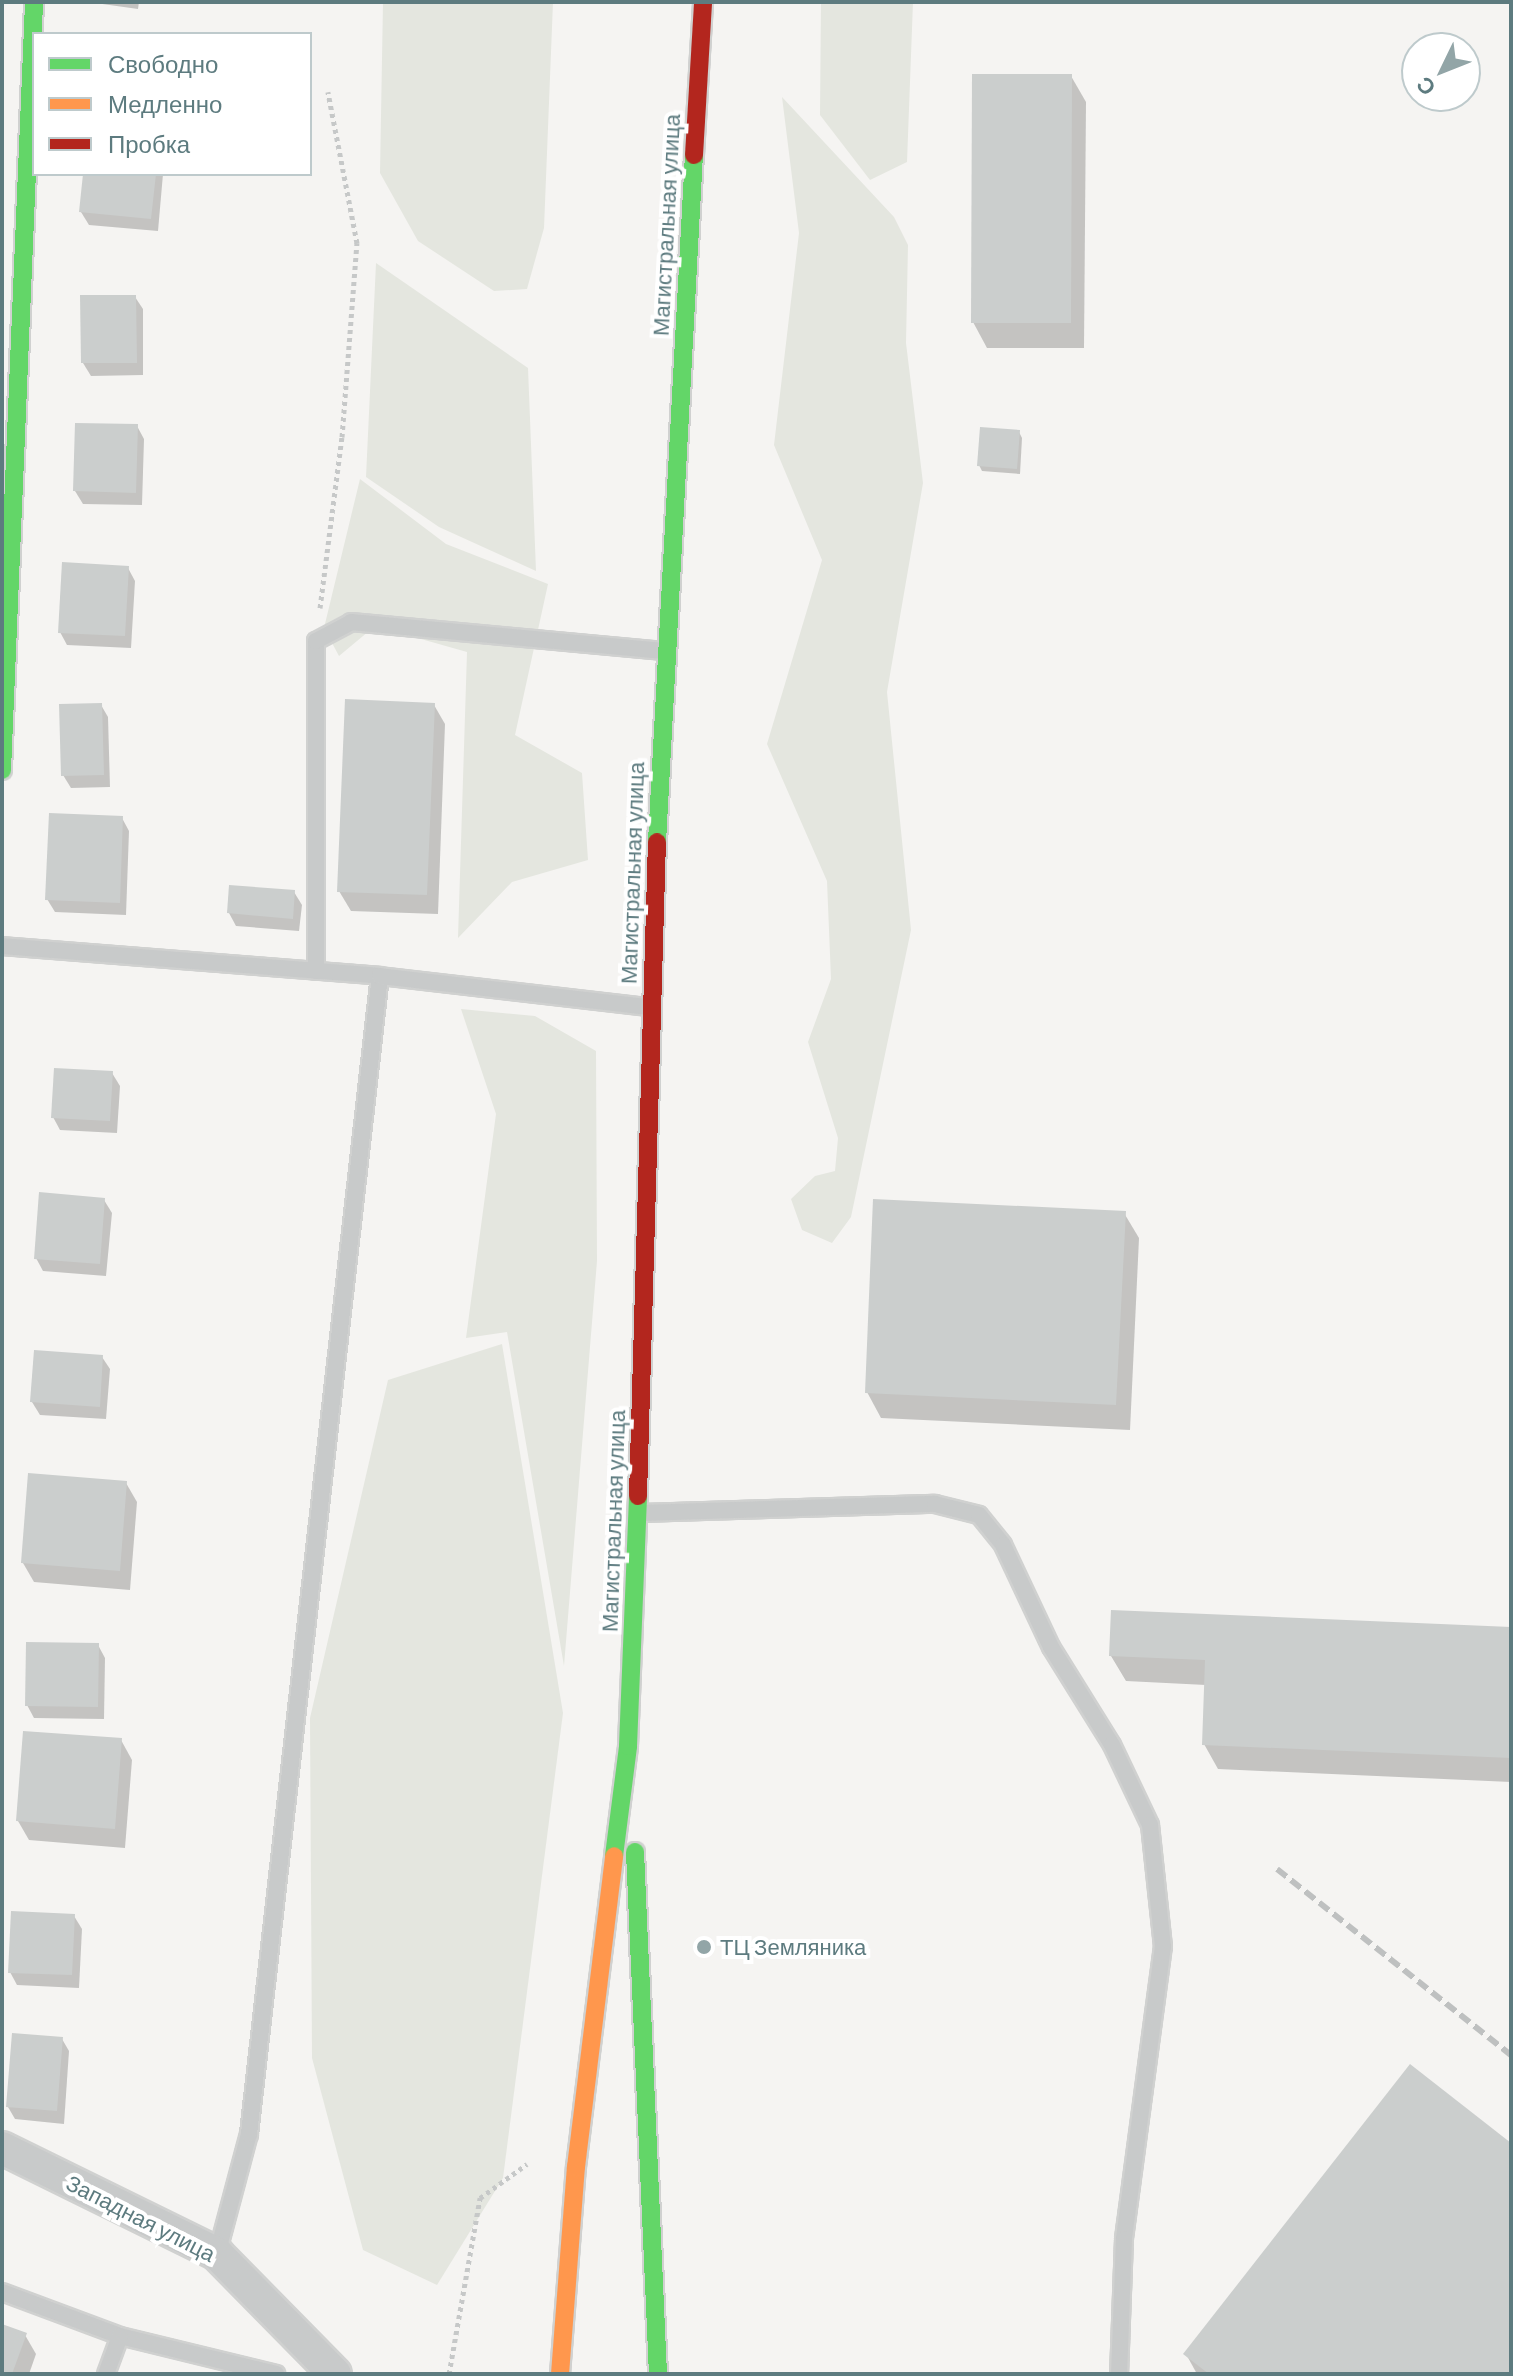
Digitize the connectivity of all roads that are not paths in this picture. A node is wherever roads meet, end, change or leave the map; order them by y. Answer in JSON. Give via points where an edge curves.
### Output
{"nodes":[{"id":1,"x":34,"y":2,"type":"edge"},
{"id":2,"x":703,"y":2,"type":"edge"},
{"id":3,"x":33,"y":32,"type":"edge"},
{"id":4,"x":32,"y":50,"type":"edge"},
{"id":5,"x":666,"y":652,"type":"junction"},
{"id":6,"x":2,"y":770,"type":"edge"},
{"id":7,"x":2,"y":946,"type":"edge"},
{"id":8,"x":316,"y":971,"type":"junction"},
{"id":9,"x":380,"y":976,"type":"junction"},
{"id":10,"x":650,"y":1007,"type":"junction"},
{"id":11,"x":638,"y":1513,"type":"junction"},
{"id":12,"x":628,"y":1746,"type":"junction"},
{"id":13,"x":2,"y":2148,"type":"edge"},
{"id":14,"x":217,"y":2254,"type":"junction"},
{"id":15,"x":2,"y":2292,"type":"edge"},
{"id":16,"x":120,"y":2336,"type":"junction"},
{"id":17,"x":106,"y":2374,"type":"edge"},
{"id":18,"x":276,"y":2374,"type":"edge"},
{"id":19,"x":335,"y":2374,"type":"edge"},
{"id":20,"x":560,"y":2374,"type":"edge"},
{"id":21,"x":658,"y":2374,"type":"edge"},
{"id":22,"x":1119,"y":2374,"type":"edge"}],
"edges":[{"from":1,"to":3,"type":"main road"},
{"from":2,"to":5,"type":"main road","name":"Магистральная улица"},
{"from":4,"to":6,"type":"main road"},
{"from":5,"to":8,"type":"lane","via":[[351,622],[316,641]]},
{"from":5,"to":10,"type":"main road","name":"Магистральная улица"},
{"from":7,"to":8,"type":"lane"},
{"from":8,"to":9,"type":"lane"},
{"from":9,"to":10,"type":"lane"},
{"from":9,"to":14,"type":"lane","via":[[249,2134]]},
{"from":10,"to":11,"type":"main road","name":"Магистральная улица"},
{"from":11,"to":12,"type":"main road","name":"Магистральная улица"},
{"from":11,"to":22,"type":"lane","via":[[935,1504],[979,1515],[1003,1545],[1051,1647],[1112,1745],[1150,1825],[1163,1946],[1124,2239]]},
{"from":12,"to":20,"type":"main road","via":[[576,2167]]},
{"from":12,"to":21,"type":"main road"},
{"from":13,"to":14,"type":"street","name":"Западная улица"},
{"from":14,"to":19,"type":"street","name":"Западная улица"},
{"from":15,"to":16,"type":"lane"},
{"from":16,"to":17,"type":"lane"},
{"from":16,"to":18,"type":"lane"}]}
